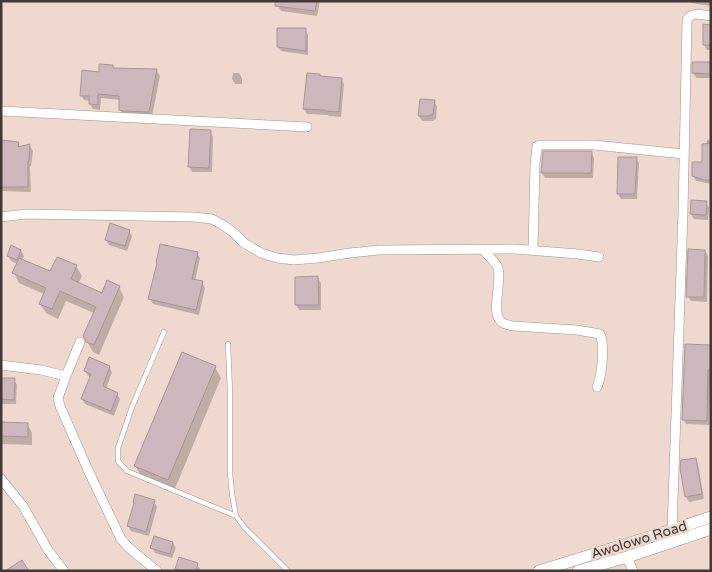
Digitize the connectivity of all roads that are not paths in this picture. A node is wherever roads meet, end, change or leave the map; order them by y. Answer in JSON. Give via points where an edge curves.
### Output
{"nodes":[{"id":1,"x":711,"y":16,"type":"edge"},
{"id":2,"x":1,"y":111,"type":"edge"},
{"id":3,"x":307,"y":127,"type":"dead end"},
{"id":4,"x":684,"y":154,"type":"junction"},
{"id":5,"x":1,"y":217,"type":"edge"},
{"id":6,"x":483,"y":249,"type":"junction"},
{"id":7,"x":533,"y":250,"type":"junction"},
{"id":8,"x":599,"y":257,"type":"dead end"},
{"id":9,"x":164,"y":332,"type":"dead end"},
{"id":10,"x":80,"y":342,"type":"dead end"},
{"id":11,"x":228,"y":344,"type":"dead end"},
{"id":12,"x":1,"y":365,"type":"edge"},
{"id":13,"x":66,"y":376,"type":"junction"},
{"id":14,"x":597,"y":387,"type":"dead end"},
{"id":15,"x":1,"y":479,"type":"edge"},
{"id":16,"x":236,"y":516,"type":"junction"},
{"id":17,"x":711,"y":518,"type":"edge"},
{"id":18,"x":711,"y":529,"type":"edge"},
{"id":19,"x":672,"y":530,"type":"junction"},
{"id":20,"x":627,"y":557,"type":"junction"},
{"id":21,"x":64,"y":571,"type":"edge"},
{"id":22,"x":157,"y":571,"type":"edge"},
{"id":23,"x":288,"y":571,"type":"edge"},
{"id":24,"x":539,"y":571,"type":"edge"},
{"id":25,"x":578,"y":571,"type":"edge"},
{"id":26,"x":633,"y":571,"type":"edge"}],
"edges":[{"from":1,"to":4,"type":"street","via":[[694,14],[687,20]]},
{"from":2,"to":3,"type":"street"},
{"from":4,"to":7,"type":"street","via":[[594,145],[537,146]]},
{"from":4,"to":19,"type":"street"},
{"from":5,"to":6,"type":"street","via":[[71,214],[212,219],[261,253],[294,260],[379,250]]},
{"from":6,"to":7,"type":"street"},
{"from":6,"to":14,"type":"street","via":[[498,269],[497,309],[503,323],[600,334],[602,364]]},
{"from":7,"to":8,"type":"street"},
{"from":9,"to":16,"type":"lane","via":[[129,415],[118,448],[118,461],[127,471]]},
{"from":10,"to":13,"type":"street"},
{"from":11,"to":16,"type":"lane","via":[[230,473]]},
{"from":12,"to":13,"type":"street"},
{"from":13,"to":22,"type":"street","via":[[58,398],[88,470],[121,539]]},
{"from":15,"to":21,"type":"street","via":[[23,506]]},
{"from":16,"to":23,"type":"lane"},
{"from":17,"to":19,"type":"main road","name":"Awolowo Road"},
{"from":18,"to":20,"type":"main road","name":"Awolowo Road"},
{"from":19,"to":24,"type":"main road","name":"Awolowo Road"},
{"from":20,"to":25,"type":"main road","name":"Awolowo Road"},
{"from":20,"to":26,"type":"street"}]}
